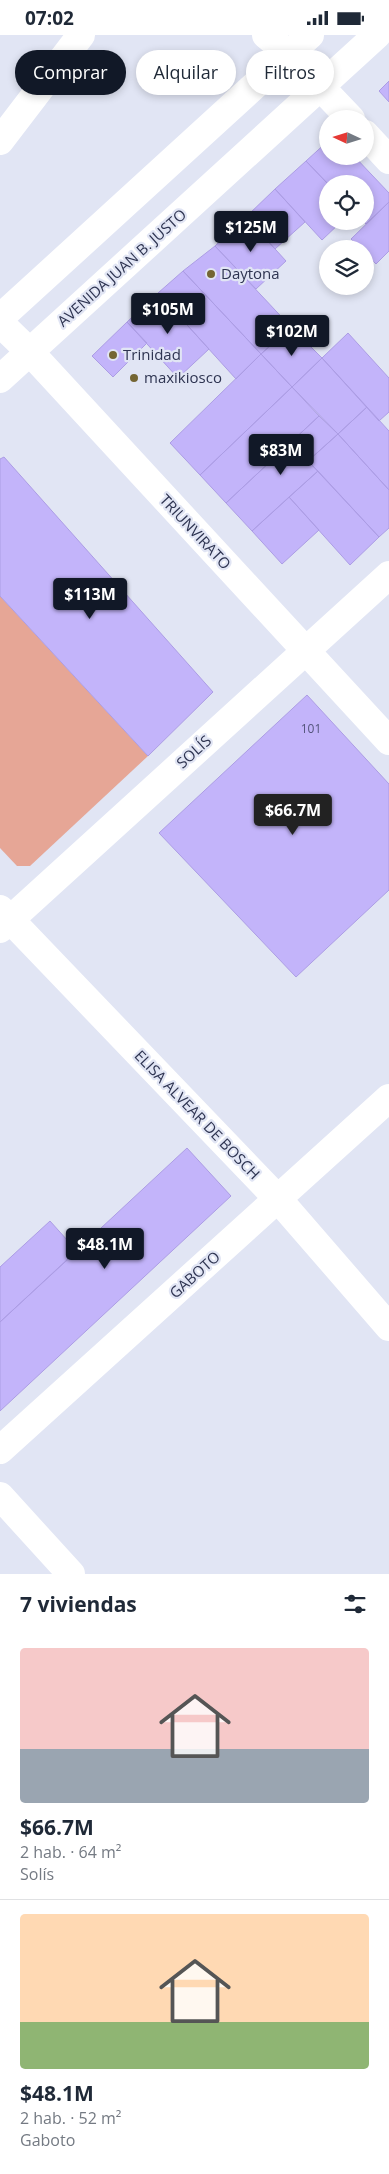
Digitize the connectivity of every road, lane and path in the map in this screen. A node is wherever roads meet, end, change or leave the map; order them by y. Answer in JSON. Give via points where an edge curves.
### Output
{"nodes":[{"id":1,"x":81,"y":35,"type":"edge"},
{"id":2,"x":266,"y":35,"type":"edge"},
{"id":3,"x":310,"y":35,"type":"edge"},
{"id":4,"x":377,"y":35,"type":"edge"},
{"id":5,"x":284,"y":50,"type":"edge"},
{"id":6,"x":293,"y":50,"type":"edge"},
{"id":7,"x":334,"y":74,"type":"edge"},
{"id":8,"x":246,"y":93,"type":"edge"},
{"id":9,"x":311,"y":95,"type":"edge"},
{"id":10,"x":329,"y":95,"type":"edge"},
{"id":11,"x":343,"y":110,"type":"edge"},
{"id":12,"x":0,"y":141,"type":"edge"},
{"id":13,"x":374,"y":144,"type":"edge"},
{"id":14,"x":389,"y":160,"type":"edge"},
{"id":15,"x":0,"y":318,"type":"edge"},
{"id":16,"x":0,"y":323,"type":"edge"},
{"id":17,"x":30,"y":352,"type":"junction"},
{"id":18,"x":0,"y":379,"type":"edge"},
{"id":19,"x":389,"y":575,"type":"edge"},
{"id":20,"x":304,"y":651,"type":"junction"},
{"id":21,"x":389,"y":741,"type":"edge"},
{"id":22,"x":3,"y":919,"type":"edge"},
{"id":23,"x":389,"y":1098,"type":"edge"},
{"id":24,"x":278,"y":1199,"type":"junction"},
{"id":25,"x":389,"y":1327,"type":"edge"},
{"id":26,"x":0,"y":1450,"type":"edge"},
{"id":27,"x":0,"y":1496,"type":"edge"},
{"id":28,"x":71,"y":1574,"type":"edge"}],
"edges":[{"from":1,"to":12,"type":"street"},
{"from":2,"to":5,"type":"street"},
{"from":3,"to":6,"type":"street"},
{"from":4,"to":7,"type":"street","name":"AVENIDA JUAN B. JUSTO"},
{"from":8,"to":15,"type":"street"},
{"from":9,"to":17,"type":"street","name":"AVENIDA JUAN B. JUSTO"},
{"from":10,"to":11,"type":"street"},
{"from":13,"to":14,"type":"street"},
{"from":16,"to":17,"type":"street","name":"TRIUNVIRATO"},
{"from":17,"to":18,"type":"street","name":"AVENIDA JUAN B. JUSTO"},
{"from":17,"to":20,"type":"street","name":"TRIUNVIRATO"},
{"from":19,"to":20,"type":"street","name":"SOLÍS"},
{"from":20,"to":21,"type":"street","name":"TRIUNVIRATO"},
{"from":20,"to":22,"type":"street","name":"SOLÍS"},
{"from":22,"to":24,"type":"street","name":"ELISA ALVEAR DE BOSCH"},
{"from":23,"to":24,"type":"street","name":"GABOTO"},
{"from":24,"to":25,"type":"street","name":"ELISA ALVEAR DE BOSCH"},
{"from":24,"to":26,"type":"street","name":"GABOTO"},
{"from":27,"to":28,"type":"street"}]}
